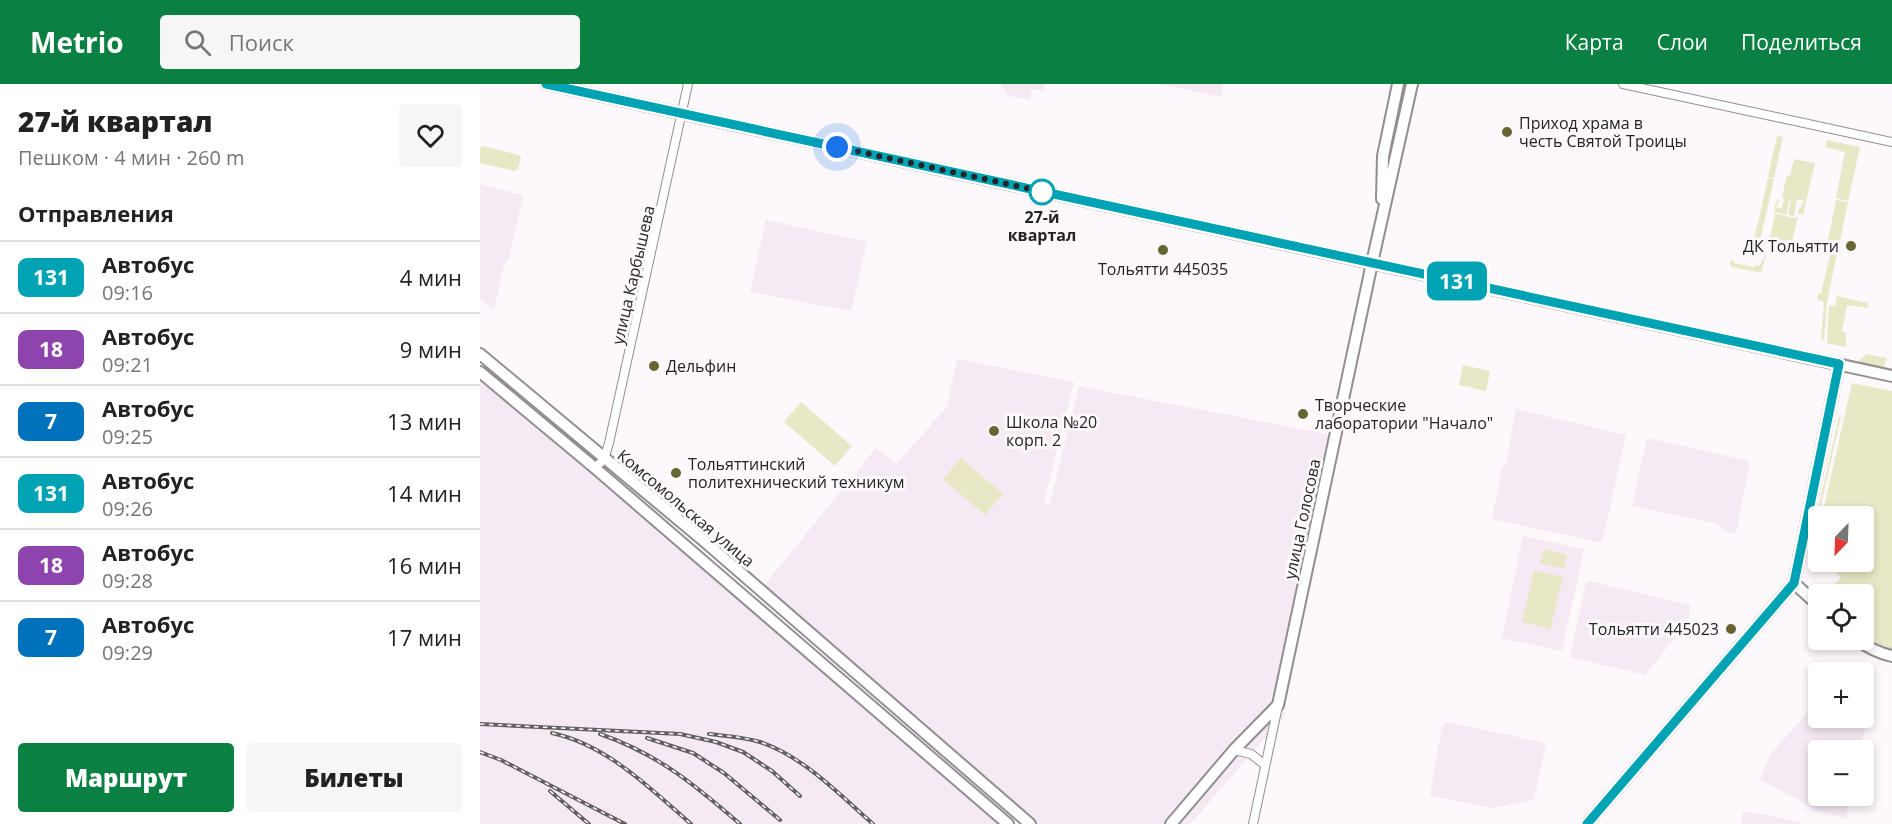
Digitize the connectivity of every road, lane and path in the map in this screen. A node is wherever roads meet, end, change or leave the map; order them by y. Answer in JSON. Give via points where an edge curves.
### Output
{"nodes":[{"id":1,"x":546,"y":84,"type":"edge"},
{"id":2,"x":688,"y":84,"type":"edge"},
{"id":3,"x":1398,"y":84,"type":"edge"},
{"id":4,"x":1412,"y":84,"type":"edge"},
{"id":5,"x":1623,"y":84,"type":"edge"},
{"id":6,"x":681,"y":113,"type":"junction"},
{"id":7,"x":1892,"y":142,"type":"edge"},
{"id":8,"x":1383,"y":156,"type":"junction"},
{"id":9,"x":1396,"y":159,"type":"junction"},
{"id":10,"x":1379,"y":233,"type":"junction"},
{"id":11,"x":1372,"y":263,"type":"junction"},
{"id":12,"x":480,"y":355,"type":"edge"},
{"id":13,"x":1839,"y":364,"type":"junction"},
{"id":14,"x":480,"y":372,"type":"edge"},
{"id":15,"x":1892,"y":376,"type":"edge"},
{"id":16,"x":604,"y":459,"type":"junction"},
{"id":17,"x":595,"y":468,"type":"junction"},
{"id":18,"x":1794,"y":583,"type":"junction"},
{"id":19,"x":1808,"y":595,"type":"edge"},
{"id":20,"x":1873,"y":650,"type":"edge"},
{"id":21,"x":1892,"y":656,"type":"edge"},
{"id":22,"x":872,"y":687,"type":"junction"},
{"id":23,"x":862,"y":699,"type":"junction"},
{"id":24,"x":1278,"y":705,"type":"junction"},
{"id":25,"x":1234,"y":750,"type":"junction"},
{"id":26,"x":963,"y":765,"type":"junction"},
{"id":27,"x":1265,"y":765,"type":"junction"},
{"id":28,"x":953,"y":777,"type":"junction"},
{"id":29,"x":1008,"y":824,"type":"edge"},
{"id":30,"x":1030,"y":824,"type":"edge"},
{"id":31,"x":1171,"y":824,"type":"edge"},
{"id":32,"x":1253,"y":824,"type":"edge"},
{"id":33,"x":1587,"y":824,"type":"edge"}],
"edges":[{"from":1,"to":6,"type":"main road"},
{"from":2,"to":6,"type":"street","name":"улица Карбышева"},
{"from":3,"to":8,"type":"main road","name":"улица Голосова"},
{"from":4,"to":9,"type":"main road","name":"улица Голосова"},
{"from":5,"to":7,"type":"street"},
{"from":6,"to":11,"type":"main road"},
{"from":6,"to":16,"type":"street","name":"улица Карбышева"},
{"from":8,"to":9,"type":"main road"},
{"from":8,"to":10,"type":"main road","name":"улица Голосова"},
{"from":9,"to":10,"type":"main road","name":"улица Голосова"},
{"from":10,"to":11,"type":"main road","name":"улица Голосова"},
{"from":11,"to":13,"type":"main road"},
{"from":11,"to":24,"type":"main road","name":"улица Голосова"},
{"from":12,"to":16,"type":"main road","name":"Комсомольская улица"},
{"from":13,"to":15,"type":"main road"},
{"from":13,"to":18,"type":"main road"},
{"from":14,"to":17,"type":"main road","name":"Комсомольская улица"},
{"from":16,"to":17,"type":"street"},
{"from":16,"to":22,"type":"main road","name":"Комсомольская улица"},
{"from":17,"to":23,"type":"main road","name":"Комсомольская улица"},
{"from":18,"to":19,"type":"main road"},
{"from":18,"to":33,"type":"main road"},
{"from":20,"to":21,"type":"main road"},
{"from":22,"to":23,"type":"main road"},
{"from":22,"to":26,"type":"main road","name":"Комсомольская улица"},
{"from":23,"to":28,"type":"main road","name":"Комсомольская улица"},
{"from":24,"to":25,"type":"main road"},
{"from":24,"to":27,"type":"street"},
{"from":25,"to":27,"type":"street","via":[[1251,754]]},
{"from":25,"to":31,"type":"main road"},
{"from":26,"to":28,"type":"main road"},
{"from":26,"to":30,"type":"main road","name":"Комсомольская улица"},
{"from":27,"to":32,"type":"street"},
{"from":28,"to":29,"type":"main road","name":"Комсомольская улица"}]}
